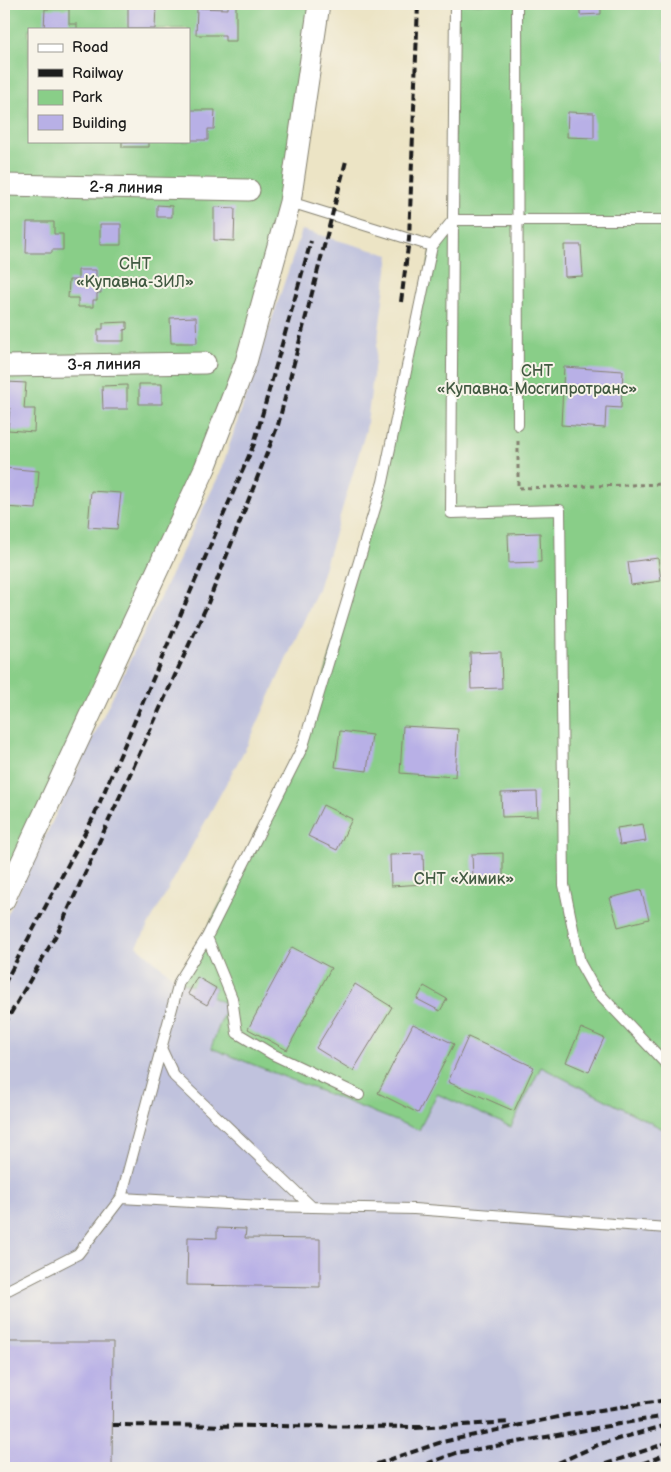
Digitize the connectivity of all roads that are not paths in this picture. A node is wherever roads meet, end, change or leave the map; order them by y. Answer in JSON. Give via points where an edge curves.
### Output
{"nodes":[{"id":1,"x":319,"y":4,"type":"edge"},
{"id":2,"x":455,"y":4,"type":"edge"},
{"id":3,"x":517,"y":4,"type":"edge"},
{"id":4,"x":4,"y":185,"type":"edge"},
{"id":5,"x":249,"y":190,"type":"dead end"},
{"id":6,"x":290,"y":202,"type":"junction"},
{"id":7,"x":453,"y":220,"type":"junction"},
{"id":8,"x":518,"y":220,"type":"junction"},
{"id":9,"x":667,"y":220,"type":"edge"},
{"id":10,"x":432,"y":246,"type":"junction"},
{"id":11,"x":205,"y":363,"type":"dead end"},
{"id":12,"x":4,"y":366,"type":"edge"},
{"id":13,"x":518,"y":425,"type":"road end"},
{"id":14,"x":4,"y":900,"type":"edge"},
{"id":15,"x":207,"y":937,"type":"junction"},
{"id":16,"x":162,"y":1050,"type":"junction"},
{"id":17,"x":667,"y":1065,"type":"edge"},
{"id":18,"x":359,"y":1095,"type":"dead end"},
{"id":19,"x":121,"y":1198,"type":"junction"},
{"id":20,"x":312,"y":1207,"type":"junction"},
{"id":21,"x":667,"y":1228,"type":"edge"},
{"id":22,"x":4,"y":1292,"type":"edge"}],
"edges":[{"from":1,"to":6,"type":"street"},
{"from":2,"to":7,"type":"lane"},
{"from":3,"to":8,"type":"lane"},
{"from":4,"to":5,"type":"street","name":"2-я линия"},
{"from":6,"to":10,"type":"lane"},
{"from":6,"to":14,"type":"street","via":[[246,362],[205,468]]},
{"from":7,"to":8,"type":"lane"},
{"from":7,"to":10,"type":"lane"},
{"from":7,"to":17,"type":"lane","via":[[451,513],[560,510],[564,886],[580,963],[594,988]]},
{"from":8,"to":9,"type":"lane"},
{"from":8,"to":13,"type":"lane"},
{"from":10,"to":15,"type":"lane","via":[[383,482],[303,746]]},
{"from":11,"to":12,"type":"street","name":"3-я линия"},
{"from":15,"to":16,"type":"lane","via":[[179,982]]},
{"from":15,"to":18,"type":"lane","via":[[232,998],[237,1033],[272,1054]]},
{"from":16,"to":19,"type":"lane"},
{"from":16,"to":20,"type":"lane","via":[[174,1076]]},
{"from":19,"to":20,"type":"lane"},
{"from":19,"to":22,"type":"lane","via":[[78,1254]]},
{"from":20,"to":21,"type":"lane","via":[[414,1209]]}]}
